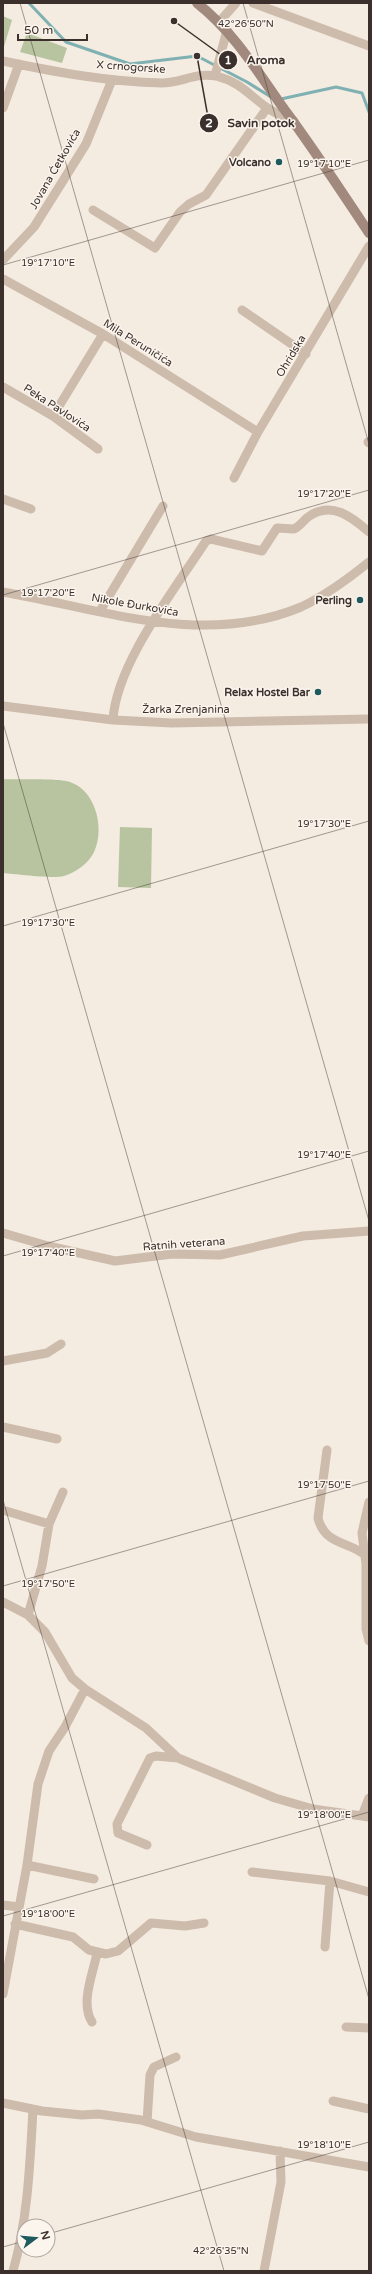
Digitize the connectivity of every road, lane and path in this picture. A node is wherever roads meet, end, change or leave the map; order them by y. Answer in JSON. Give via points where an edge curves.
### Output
{"nodes":[{"id":1,"x":197,"y":3,"type":"edge"},
{"id":2,"x":236,"y":3,"type":"edge"},
{"id":3,"x":253,"y":3,"type":"edge"},
{"id":4,"x":220,"y":21,"type":"junction"},
{"id":5,"x":227,"y":30,"type":"junction"},
{"id":6,"x":369,"y":46,"type":"edge"},
{"id":7,"x":3,"y":61,"type":"edge"},
{"id":8,"x":19,"y":64,"type":"junction"},
{"id":9,"x":216,"y":73,"type":"junction"},
{"id":10,"x":112,"y":80,"type":"junction"},
{"id":11,"x":3,"y":108,"type":"edge"},
{"id":12,"x":267,"y":108,"type":"junction"},
{"id":13,"x":294,"y":121,"type":"junction"},
{"id":14,"x":93,"y":210,"type":"dead end"},
{"id":15,"x":369,"y":233,"type":"edge"},
{"id":16,"x":369,"y":246,"type":"edge"},
{"id":17,"x":3,"y":260,"type":"edge"},
{"id":18,"x":3,"y":278,"type":"edge"},
{"id":19,"x":242,"y":310,"type":"dead end"},
{"id":20,"x":103,"y":334,"type":"junction"},
{"id":21,"x":306,"y":354,"type":"junction"},
{"id":22,"x":3,"y":387,"type":"edge"},
{"id":23,"x":52,"y":416,"type":"junction"},
{"id":24,"x":258,"y":432,"type":"junction"},
{"id":25,"x":98,"y":449,"type":"dead end"},
{"id":26,"x":234,"y":478,"type":"dead end"},
{"id":27,"x":3,"y":499,"type":"edge"},
{"id":28,"x":163,"y":506,"type":"dead end"},
{"id":29,"x":32,"y":509,"type":"dead end"},
{"id":30,"x":369,"y":532,"type":"edge"},
{"id":31,"x":369,"y":562,"type":"edge"},
{"id":32,"x":3,"y":592,"type":"edge"},
{"id":33,"x":100,"y":611,"type":"junction"},
{"id":34,"x":153,"y":622,"type":"junction"},
{"id":35,"x":3,"y":706,"type":"edge"},
{"id":36,"x":369,"y":719,"type":"edge"},
{"id":37,"x":113,"y":720,"type":"junction"},
{"id":38,"x":369,"y":1230,"type":"edge"},
{"id":39,"x":3,"y":1233,"type":"edge"},
{"id":40,"x":61,"y":1344,"type":"dead end"},
{"id":41,"x":3,"y":1362,"type":"edge"},
{"id":42,"x":3,"y":1427,"type":"edge"},
{"id":43,"x":57,"y":1439,"type":"dead end"},
{"id":44,"x":326,"y":1450,"type":"dead end"},
{"id":45,"x":62,"y":1492,"type":"dead end"},
{"id":46,"x":369,"y":1502,"type":"edge"},
{"id":47,"x":6,"y":1511,"type":"dead end"},
{"id":48,"x":49,"y":1524,"type":"junction"},
{"id":49,"x":367,"y":1557,"type":"edge"},
{"id":50,"x":3,"y":1602,"type":"edge"},
{"id":51,"x":28,"y":1615,"type":"junction"},
{"id":52,"x":369,"y":1641,"type":"edge"},
{"id":53,"x":85,"y":1689,"type":"junction"},
{"id":54,"x":178,"y":1758,"type":"junction"},
{"id":55,"x":369,"y":1798,"type":"edge"},
{"id":56,"x":366,"y":1817,"type":"edge"},
{"id":57,"x":147,"y":1845,"type":"dead end"},
{"id":58,"x":27,"y":1865,"type":"junction"},
{"id":59,"x":252,"y":1872,"type":"dead end"},
{"id":60,"x":94,"y":1879,"type":"dead end"},
{"id":61,"x":330,"y":1881,"type":"junction"},
{"id":62,"x":369,"y":1892,"type":"edge"},
{"id":63,"x":3,"y":1904,"type":"edge"},
{"id":64,"x":19,"y":1907,"type":"junction"},
{"id":65,"x":204,"y":1923,"type":"dead end"},
{"id":66,"x":15,"y":1924,"type":"junction"},
{"id":67,"x":325,"y":1947,"type":"dead end"},
{"id":68,"x":97,"y":1953,"type":"junction"},
{"id":69,"x":3,"y":1994,"type":"edge"},
{"id":70,"x":92,"y":2022,"type":"dead end"},
{"id":71,"x":346,"y":2027,"type":"dead end"},
{"id":72,"x":369,"y":2028,"type":"edge"},
{"id":73,"x":176,"y":2057,"type":"dead end"},
{"id":74,"x":333,"y":2101,"type":"dead end"},
{"id":75,"x":3,"y":2103,"type":"edge"},
{"id":76,"x":369,"y":2109,"type":"edge"},
{"id":77,"x":33,"y":2110,"type":"junction"},
{"id":78,"x":147,"y":2122,"type":"junction"},
{"id":79,"x":280,"y":2151,"type":"junction"},
{"id":80,"x":369,"y":2167,"type":"edge"},
{"id":81,"x":13,"y":2271,"type":"edge"},
{"id":82,"x":264,"y":2271,"type":"edge"}],
"edges":[{"from":1,"to":4,"type":"street"},
{"from":2,"to":4,"type":"street"},
{"from":3,"to":6,"type":"street"},
{"from":4,"to":5,"type":"street"},
{"from":5,"to":9,"type":"street"},
{"from":5,"to":13,"type":"street"},
{"from":7,"to":8,"type":"street","name":"X crnogorske"},
{"from":8,"to":10,"type":"street","name":"X crnogorske"},
{"from":8,"to":11,"type":"street"},
{"from":9,"to":10,"type":"street","name":"X crnogorske","via":[[164,83]]},
{"from":9,"to":12,"type":"street","name":"X crnogorske","via":[[249,91]]},
{"from":10,"to":17,"type":"street","name":"Jovana Ćetkovića","via":[[86,144],[34,227]]},
{"from":12,"to":13,"type":"street","name":"X crnogorske"},
{"from":12,"to":14,"type":"street","via":[[206,195],[180,212],[155,248]]},
{"from":13,"to":15,"type":"street"},
{"from":16,"to":21,"type":"street","name":"Ohridska"},
{"from":18,"to":20,"type":"street","name":"Mila Peruničića"},
{"from":19,"to":21,"type":"street"},
{"from":20,"to":23,"type":"street"},
{"from":20,"to":24,"type":"street","name":"Mila Peruničića"},
{"from":21,"to":24,"type":"street","name":"Ohridska"},
{"from":22,"to":23,"type":"street","name":"Peka Pavlovića"},
{"from":23,"to":25,"type":"street","name":"Peka Pavlovića"},
{"from":24,"to":26,"type":"street","name":"Ohridska"},
{"from":27,"to":29,"type":"street"},
{"from":28,"to":33,"type":"street"},
{"from":30,"to":34,"type":"street","via":[[340,511],[326,510],[308,517],[298,527],[278,528],[262,551],[211,539],[206,541]]},
{"from":31,"to":34,"type":"street","name":"Nikole Đurkovića","via":[[310,602],[271,617],[230,626],[188,626]]},
{"from":32,"to":33,"type":"street","name":"Nikole Đurkovića"},
{"from":33,"to":34,"type":"street","name":"Nikole Đurkovića"},
{"from":34,"to":37,"type":"street","via":[[121,681]]},
{"from":35,"to":37,"type":"street","name":"Žarka Zrenjanina"},
{"from":36,"to":37,"type":"street","name":"Žarka Zrenjanina","via":[[172,723]]},
{"from":38,"to":39,"type":"street","name":"Ratnih veterana","via":[[303,1236],[220,1255],[172,1254],[115,1261],[54,1248]]},
{"from":40,"to":41,"type":"street","via":[[47,1353]]},
{"from":42,"to":43,"type":"street"},
{"from":44,"to":49,"type":"street","via":[[318,1518],[320,1524],[326,1533],[341,1544],[360,1550]]},
{"from":45,"to":48,"type":"street"},
{"from":46,"to":49,"type":"street","via":[[362,1533]]},
{"from":47,"to":48,"type":"street"},
{"from":48,"to":51,"type":"street","via":[[40,1572]]},
{"from":49,"to":52,"type":"street","via":[[366,1629]]},
{"from":50,"to":51,"type":"street"},
{"from":51,"to":53,"type":"street","via":[[45,1632],[72,1678]]},
{"from":53,"to":54,"type":"street","via":[[146,1728]]},
{"from":53,"to":58,"type":"street","via":[[49,1751],[38,1784]]},
{"from":54,"to":56,"type":"street","via":[[275,1798],[313,1809]]},
{"from":54,"to":57,"type":"street","via":[[150,1758],[117,1824],[118,1833]]},
{"from":55,"to":56,"type":"street"},
{"from":58,"to":60,"type":"street"},
{"from":58,"to":64,"type":"street"},
{"from":59,"to":61,"type":"street"},
{"from":61,"to":62,"type":"street"},
{"from":61,"to":67,"type":"street"},
{"from":63,"to":64,"type":"street"},
{"from":64,"to":66,"type":"street"},
{"from":65,"to":68,"type":"street","via":[[186,1926],[151,1923],[118,1951]]},
{"from":66,"to":68,"type":"street","via":[[73,1937]]},
{"from":66,"to":69,"type":"street"},
{"from":68,"to":70,"type":"street","via":[[86,2010]]},
{"from":71,"to":72,"type":"street"},
{"from":73,"to":78,"type":"street","via":[[154,2067],[150,2075]]},
{"from":74,"to":76,"type":"street"},
{"from":75,"to":77,"type":"street"},
{"from":77,"to":78,"type":"street","via":[[104,2115]]},
{"from":77,"to":81,"type":"street","via":[[30,2171]]},
{"from":78,"to":79,"type":"street","via":[[196,2137]]},
{"from":79,"to":80,"type":"street"},
{"from":79,"to":82,"type":"street","via":[[281,2182]]}]}
